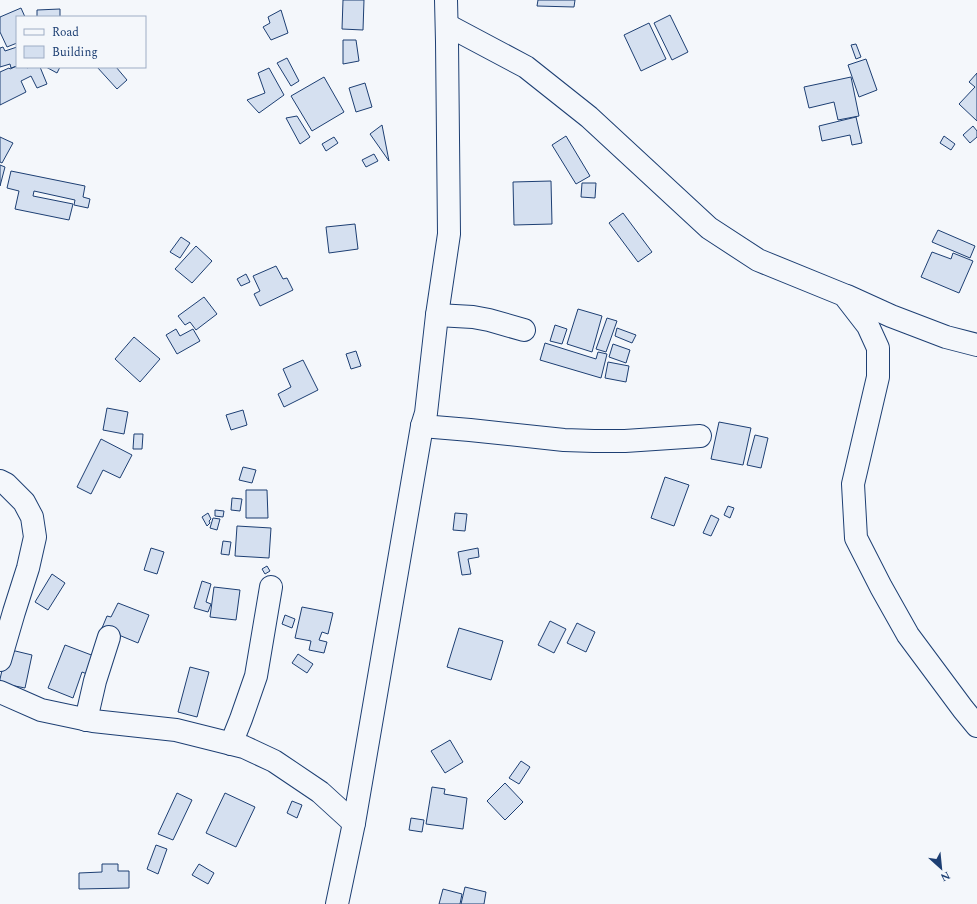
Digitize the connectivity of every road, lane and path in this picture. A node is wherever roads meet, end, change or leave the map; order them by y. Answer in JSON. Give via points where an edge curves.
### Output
{"nodes":[{"id":1,"x":446,"y":0,"type":"edge"},
{"id":2,"x":447,"y":25,"type":"junction"},
{"id":3,"x":844,"y":295,"type":"junction"},
{"id":4,"x":437,"y":315,"type":"junction"},
{"id":5,"x":524,"y":330,"type":"dead end"},
{"id":6,"x":977,"y":345,"type":"edge"},
{"id":7,"x":422,"y":426,"type":"junction"},
{"id":8,"x":700,"y":436,"type":"dead end"},
{"id":9,"x":0,"y":481,"type":"edge"},
{"id":10,"x":271,"y":587,"type":"dead end"},
{"id":11,"x":110,"y":637,"type":"dead end"},
{"id":12,"x":0,"y":660,"type":"edge"},
{"id":13,"x":0,"y":692,"type":"edge"},
{"id":14,"x":86,"y":720,"type":"junction"},
{"id":15,"x":977,"y":726,"type":"edge"},
{"id":16,"x":231,"y":744,"type":"junction"},
{"id":17,"x":354,"y":823,"type":"junction"},
{"id":18,"x":337,"y":904,"type":"edge"}],
"edges":[{"from":1,"to":2,"type":"main road"},
{"from":2,"to":3,"type":"main road","via":[[526,67],[589,117],[709,228],[758,260]]},
{"from":2,"to":4,"type":"main road","via":[[449,234]]},
{"from":3,"to":6,"type":"main road","via":[[946,337]]},
{"from":3,"to":15,"type":"main road","via":[[868,326],[878,348],[878,376],[854,484],[856,538],[908,635]]},
{"from":4,"to":5,"type":"main road","via":[[479,318]]},
{"from":4,"to":7,"type":"main road","via":[[426,414]]},
{"from":7,"to":8,"type":"main road","via":[[586,441]]},
{"from":7,"to":17,"type":"main road"},
{"from":9,"to":12,"type":"main road","via":[[24,502],[32,517],[35,537]]},
{"from":10,"to":16,"type":"main road","via":[[256,676]]},
{"from":11,"to":14,"type":"main road","via":[[95,681]]},
{"from":13,"to":14,"type":"main road","via":[[41,710]]},
{"from":14,"to":16,"type":"main road","via":[[176,730]]},
{"from":16,"to":17,"type":"main road","via":[[274,761],[320,792]]},
{"from":17,"to":18,"type":"main road"}]}
